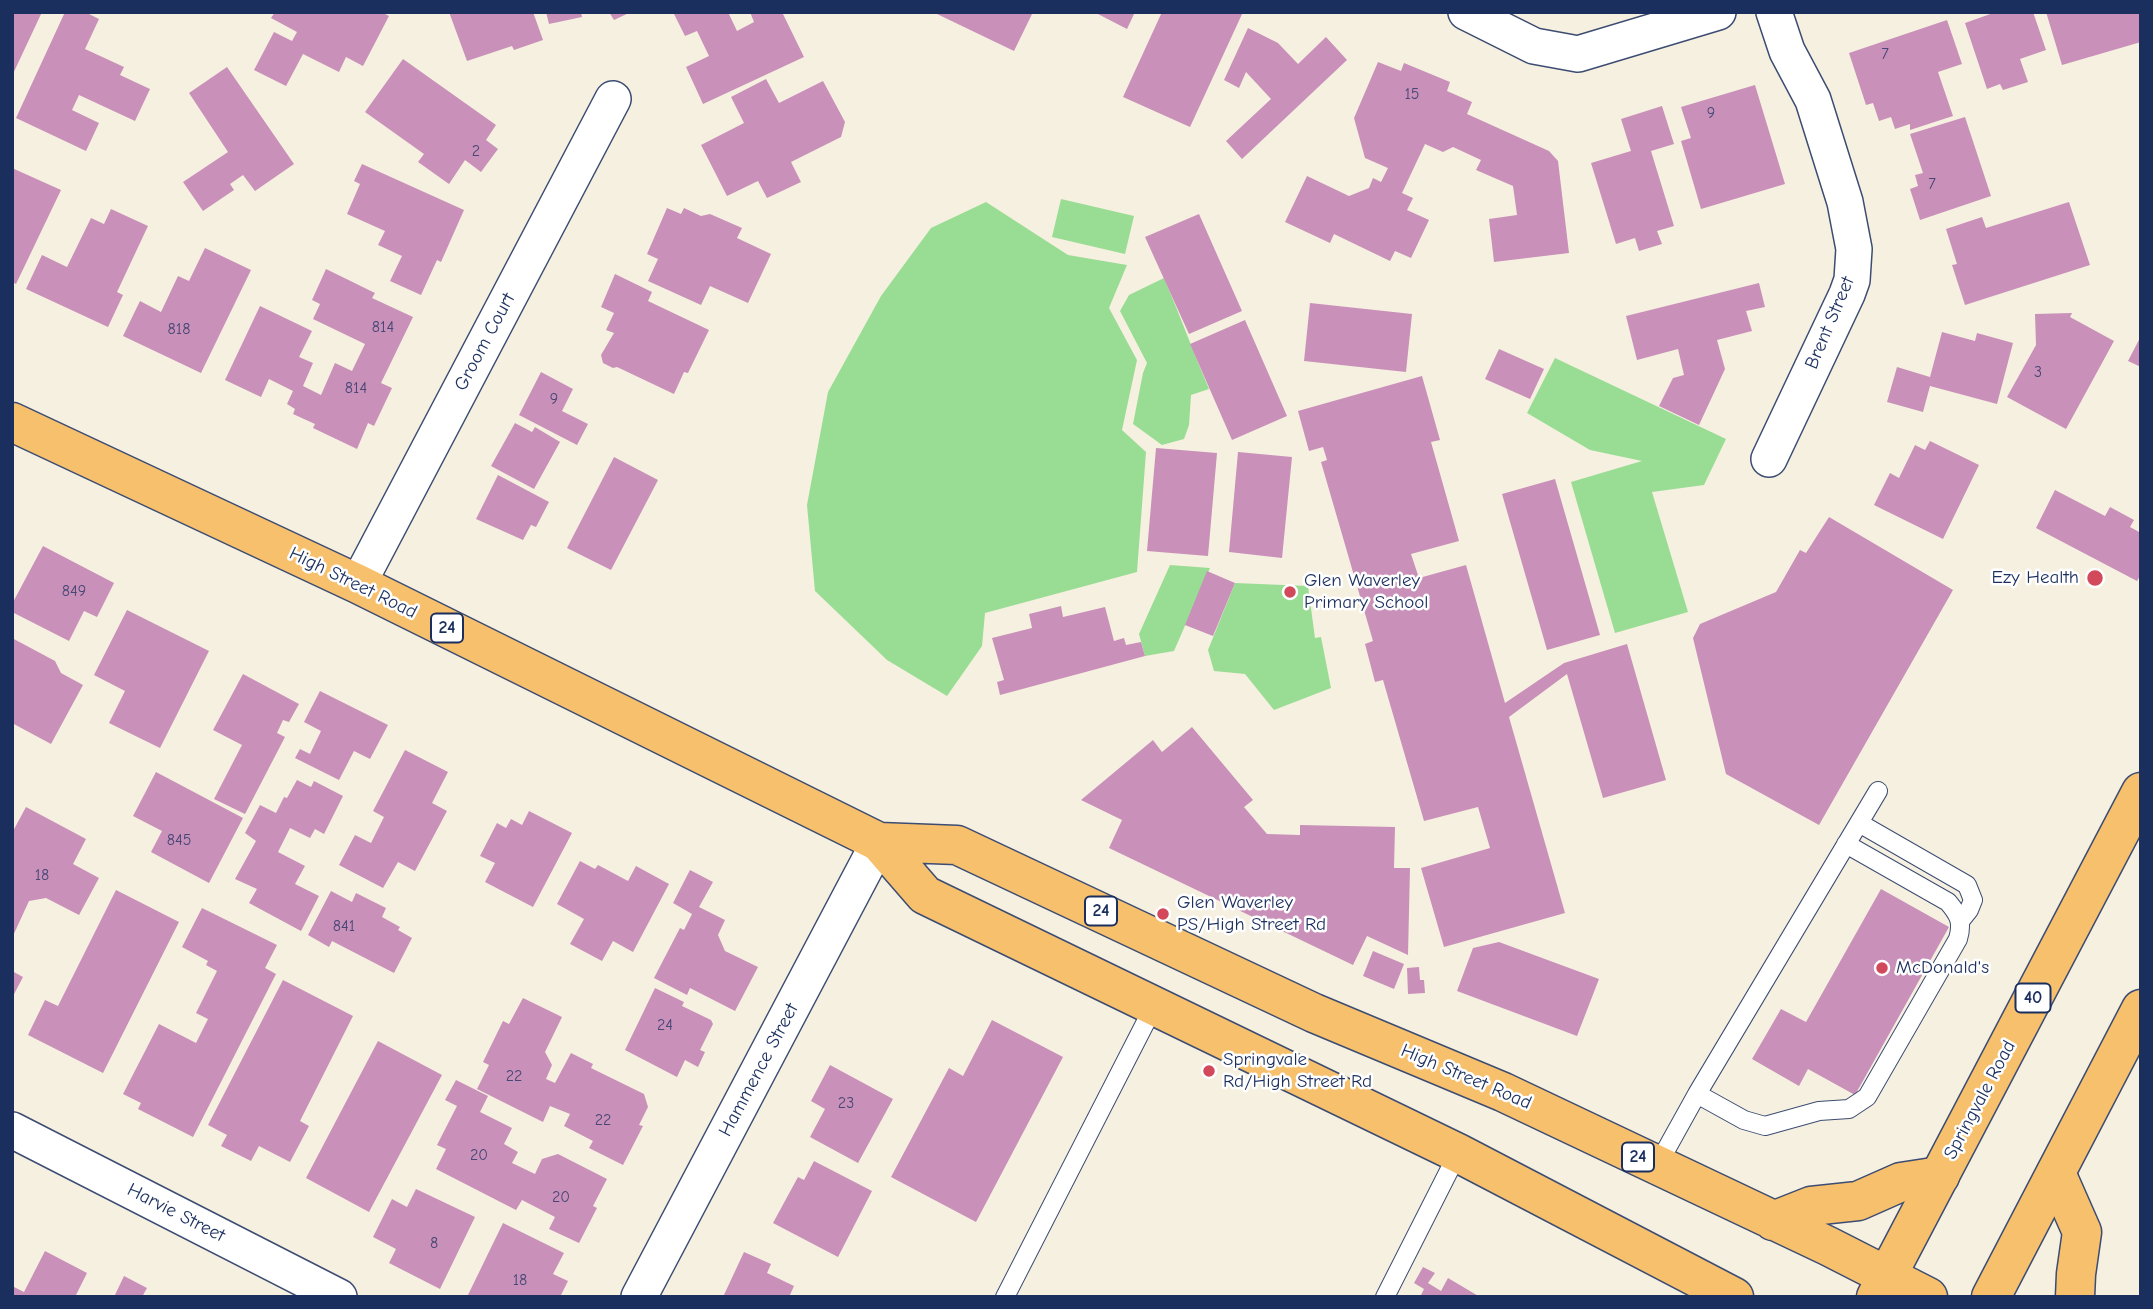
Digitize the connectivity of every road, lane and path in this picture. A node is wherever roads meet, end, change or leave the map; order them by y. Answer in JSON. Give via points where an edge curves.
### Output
{"nodes":[{"id":1,"x":1465,"y":12,"type":"edge"},
{"id":2,"x":1718,"y":12,"type":"edge"},
{"id":3,"x":1774,"y":12,"type":"edge"},
{"id":4,"x":1799,"y":12,"type":"edge"},
{"id":5,"x":613,"y":99,"type":"dead end"},
{"id":6,"x":1813,"y":100,"type":"junction"},
{"id":7,"x":12,"y":422,"type":"edge"},
{"id":8,"x":1769,"y":459,"type":"dead end"},
{"id":9,"x":358,"y":584,"type":"junction"},
{"id":10,"x":1878,"y":791,"type":"dead end"},
{"id":11,"x":2141,"y":792,"type":"edge"},
{"id":12,"x":1859,"y":822,"type":"junction"},
{"id":13,"x":879,"y":842,"type":"junction"},
{"id":14,"x":1846,"y":844,"type":"junction"},
{"id":15,"x":1961,"y":920,"type":"junction"},
{"id":16,"x":1154,"y":1006,"type":"junction"},
{"id":17,"x":2141,"y":1009,"type":"edge"},
{"id":18,"x":1697,"y":1094,"type":"junction"},
{"id":19,"x":12,"y":1130,"type":"edge"},
{"id":20,"x":1458,"y":1153,"type":"junction"},
{"id":21,"x":1657,"y":1166,"type":"junction"},
{"id":22,"x":2056,"y":1173,"type":"junction"},
{"id":23,"x":1940,"y":1176,"type":"junction"},
{"id":24,"x":1773,"y":1221,"type":"junction"},
{"id":25,"x":1882,"y":1287,"type":"edge"},
{"id":26,"x":339,"y":1297,"type":"edge"},
{"id":27,"x":639,"y":1297,"type":"edge"},
{"id":28,"x":1005,"y":1297,"type":"edge"},
{"id":29,"x":1385,"y":1297,"type":"edge"},
{"id":30,"x":1734,"y":1297,"type":"edge"},
{"id":31,"x":1928,"y":1297,"type":"edge"},
{"id":32,"x":1991,"y":1297,"type":"edge"},
{"id":33,"x":2075,"y":1297,"type":"edge"}],
"edges":[{"from":1,"to":2,"type":"street","via":[[1534,46],[1578,54]]},
{"from":3,"to":6,"type":"street","name":"Brent Street","via":[[1787,51]]},
{"from":4,"to":6,"type":"street","name":"Brent Street","via":[[1808,46]]},
{"from":5,"to":9,"type":"street","name":"Groom Court"},
{"from":6,"to":8,"type":"street","name":"Brent Street","via":[[1845,202],[1854,249],[1852,280]]},
{"from":7,"to":9,"type":"main road","name":"High Street Road","number":"24"},
{"from":9,"to":13,"type":"main road","name":"High Street Road","number":"24"},
{"from":10,"to":12,"type":"lane"},
{"from":11,"to":23,"type":"main road","name":"Springvale Road","number":"40"},
{"from":12,"to":14,"type":"lane"},
{"from":12,"to":15,"type":"lane","via":[[1967,885],[1973,901]]},
{"from":13,"to":16,"type":"main road","name":"High Street Road","number":"24","via":[[925,895]]},
{"from":13,"to":21,"type":"main road","name":"High Street Road","number":"24","via":[[957,845],[1314,1013],[1503,1092]]},
{"from":13,"to":27,"type":"street","name":"Hammence Street"},
{"from":14,"to":15,"type":"lane","via":[[1948,902]]},
{"from":14,"to":18,"type":"lane"},
{"from":15,"to":18,"type":"lane","via":[[1958,939],[1867,1097],[1856,1106],[1765,1126],[1744,1120]]},
{"from":16,"to":20,"type":"main road","name":"High Street Road","number":"24"},
{"from":16,"to":28,"type":"lane"},
{"from":17,"to":22,"type":"main road"},
{"from":18,"to":21,"type":"lane"},
{"from":19,"to":26,"type":"street","name":"Harvie Street"},
{"from":20,"to":29,"type":"lane"},
{"from":20,"to":30,"type":"main road","name":"High Street Road","number":"24"},
{"from":21,"to":24,"type":"main road","name":"High Street Road","number":"24"},
{"from":22,"to":32,"type":"main road"},
{"from":22,"to":33,"type":"main road","via":[[2082,1232]]},
{"from":23,"to":24,"type":"main road","via":[[1901,1182],[1858,1201],[1811,1206]]},
{"from":23,"to":25,"type":"main road","name":"Springvale Road","number":"40"},
{"from":24,"to":25,"type":"main road","name":"High Street Road","number":"24"},
{"from":25,"to":31,"type":"main road","name":"High Street Road","number":"24"}]}
